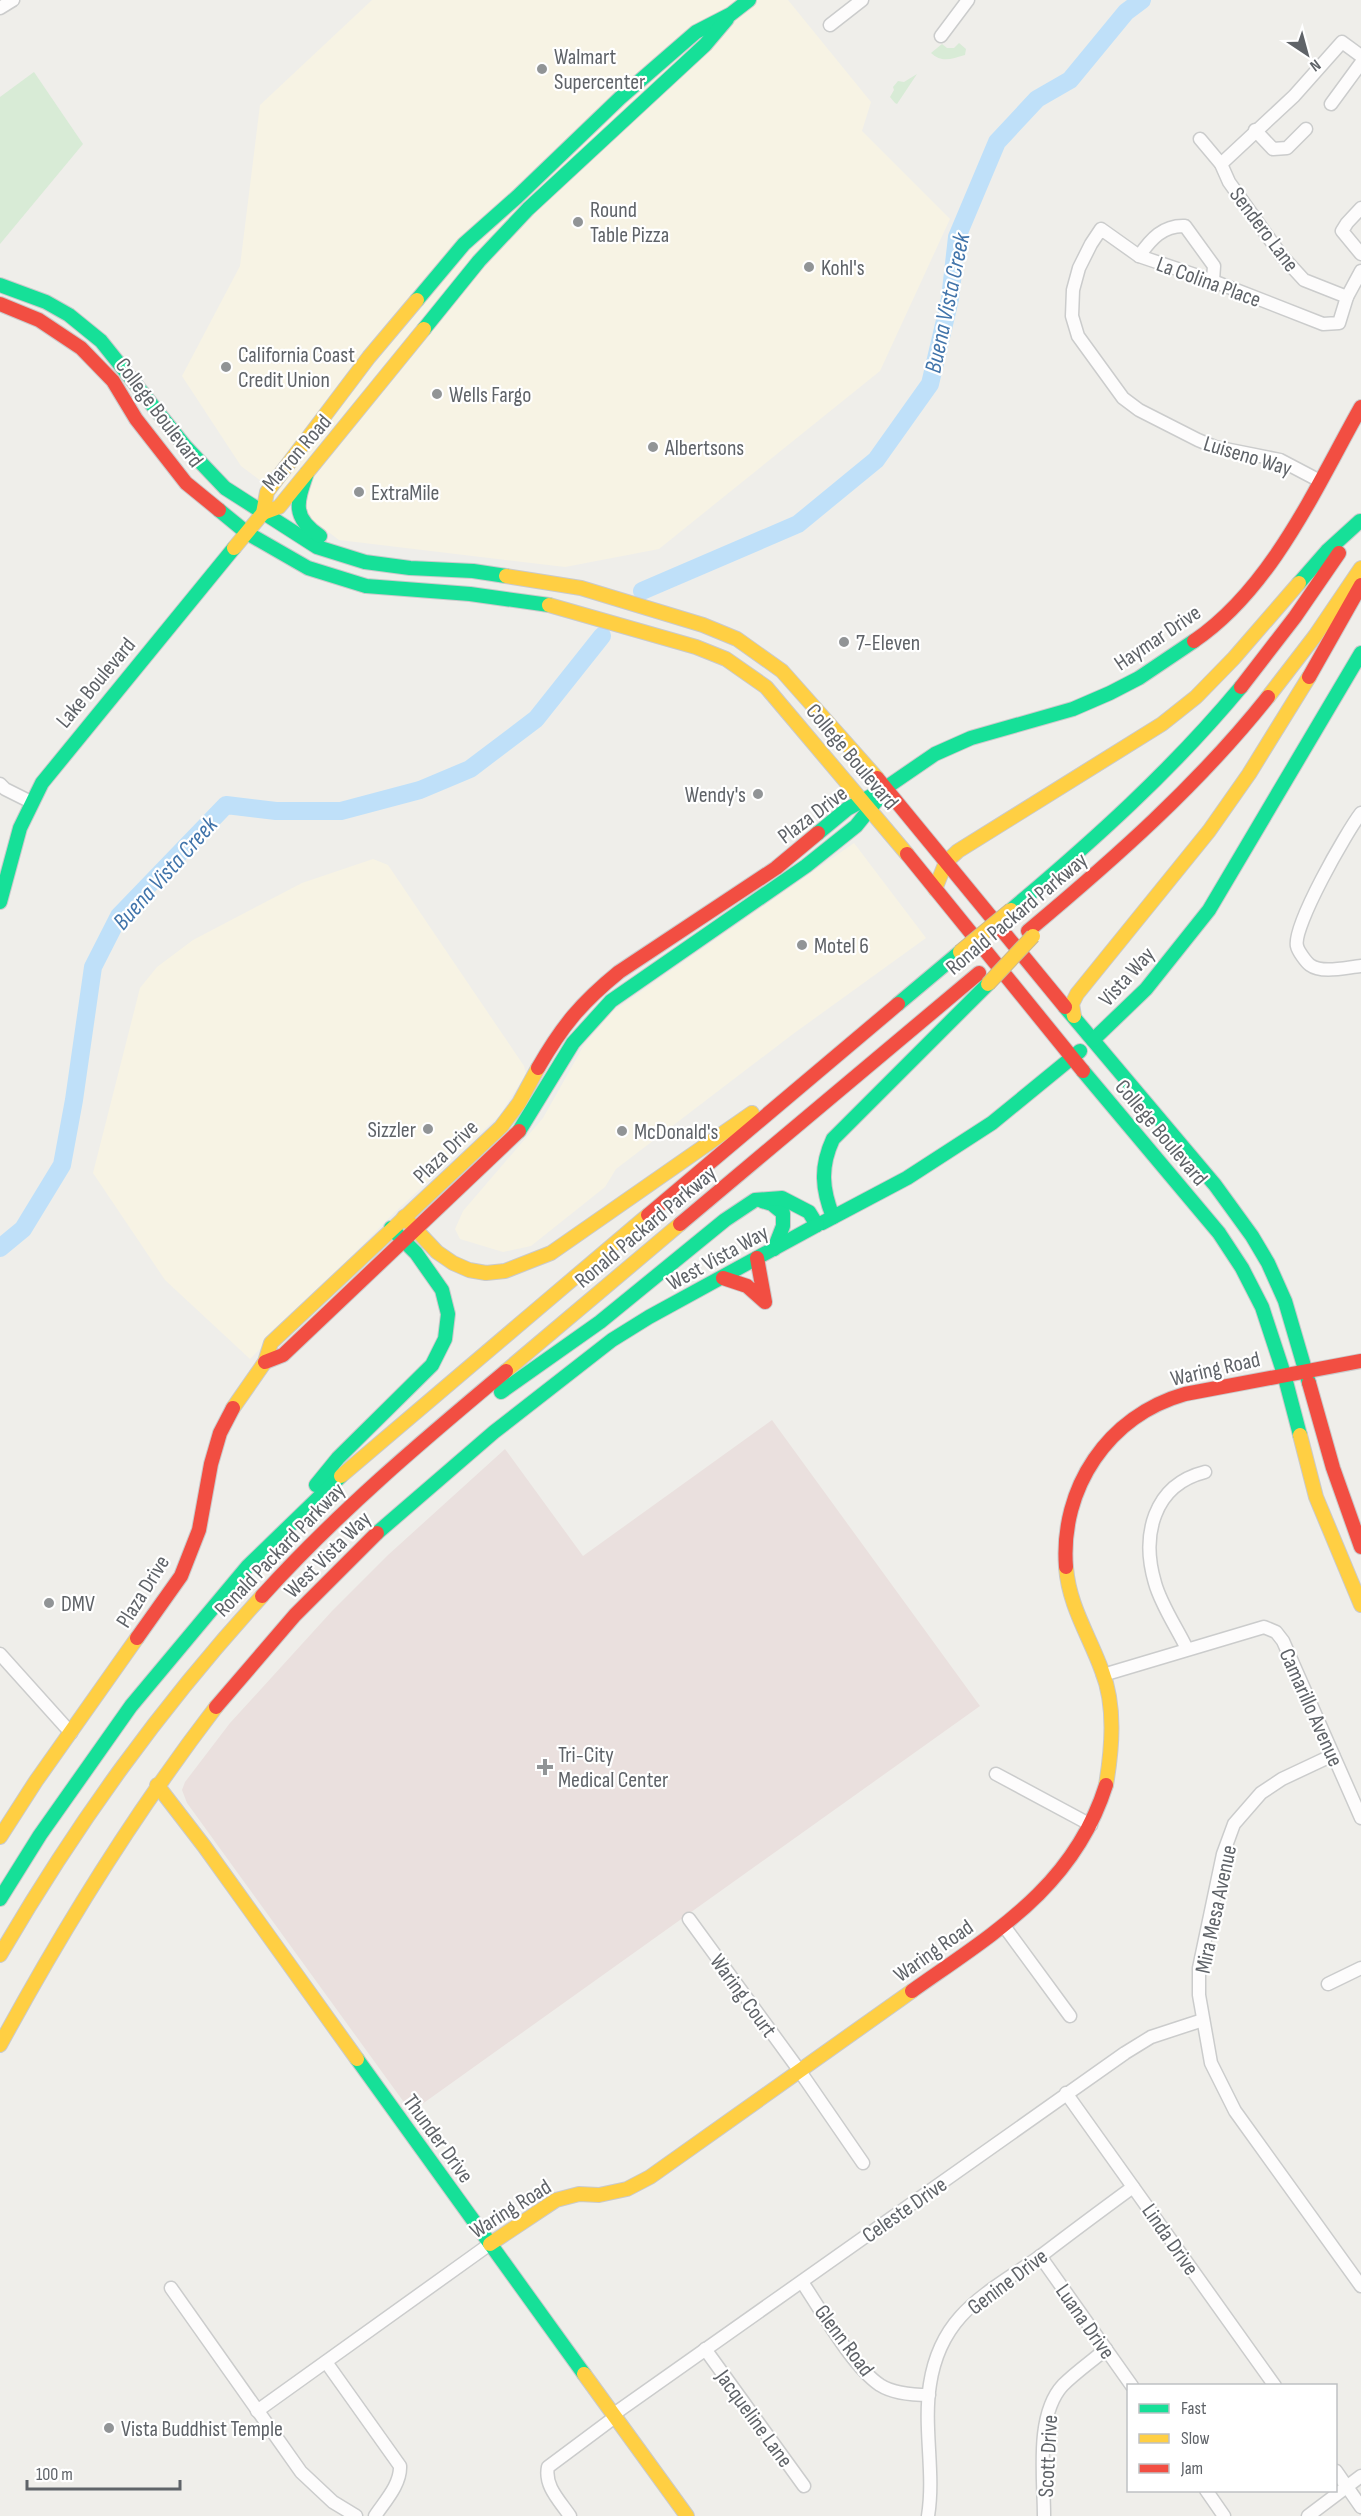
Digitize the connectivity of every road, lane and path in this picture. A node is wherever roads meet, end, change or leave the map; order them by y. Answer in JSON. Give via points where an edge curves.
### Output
{"nodes":[{"id":1,"x":13,"y":0,"type":"edge"},
{"id":2,"x":749,"y":0,"type":"edge"},
{"id":3,"x":862,"y":0,"type":"edge"},
{"id":4,"x":968,"y":0,"type":"edge"},
{"id":5,"x":0,"y":8,"type":"edge"},
{"id":6,"x":731,"y":14,"type":"junction"},
{"id":7,"x":831,"y":25,"type":"dead end"},
{"id":8,"x":941,"y":36,"type":"dead end"},
{"id":9,"x":1361,"y":56,"type":"edge"},
{"id":10,"x":1361,"y":63,"type":"edge"},
{"id":11,"x":1330,"y":104,"type":"dead end"},
{"id":12,"x":1306,"y":129,"type":"dead end"},
{"id":13,"x":1255,"y":130,"type":"junction"},
{"id":14,"x":1200,"y":139,"type":"dead end"},
{"id":15,"x":1221,"y":164,"type":"junction"},
{"id":16,"x":1361,"y":208,"type":"edge"},
{"id":17,"x":1101,"y":229,"type":"joint"},
{"id":18,"x":1361,"y":254,"type":"edge"},
{"id":19,"x":1139,"y":256,"type":"junction"},
{"id":20,"x":1361,"y":271,"type":"edge"},
{"id":21,"x":1213,"y":281,"type":"junction"},
{"id":22,"x":0,"y":285,"type":"edge"},
{"id":23,"x":1347,"y":297,"type":"junction"},
{"id":24,"x":0,"y":304,"type":"edge"},
{"id":25,"x":85,"y":351,"type":"junction"},
{"id":26,"x":123,"y":366,"type":"junction"},
{"id":27,"x":1361,"y":407,"type":"edge"},
{"id":28,"x":307,"y":473,"type":"junction"},
{"id":29,"x":1320,"y":482,"type":"junction"},
{"id":30,"x":263,"y":513,"type":"junction"},
{"id":31,"x":1361,"y":521,"type":"edge"},
{"id":32,"x":247,"y":533,"type":"junction"},
{"id":33,"x":375,"y":564,"type":"junction"},
{"id":34,"x":1361,"y":568,"type":"edge"},
{"id":35,"x":1361,"y":585,"type":"edge"},
{"id":36,"x":581,"y":588,"type":"junction"},
{"id":37,"x":488,"y":596,"type":"junction"},
{"id":38,"x":1361,"y":653,"type":"edge"},
{"id":39,"x":772,"y":663,"type":"junction"},
{"id":40,"x":740,"y":668,"type":"junction"},
{"id":41,"x":766,"y":687,"type":"junction"},
{"id":42,"x":797,"y":687,"type":"junction"},
{"id":43,"x":0,"y":784,"type":"edge"},
{"id":44,"x":885,"y":789,"type":"junction"},
{"id":45,"x":30,"y":802,"type":"junction"},
{"id":46,"x":866,"y":805,"type":"junction"},
{"id":47,"x":1361,"y":813,"type":"edge"},
{"id":48,"x":946,"y":862,"type":"junction"},
{"id":49,"x":935,"y":889,"type":"junction"},
{"id":50,"x":741,"y":892,"type":"junction"},
{"id":51,"x":0,"y":902,"type":"edge"},
{"id":52,"x":739,"y":913,"type":"junction"},
{"id":53,"x":1030,"y":934,"type":"junction"},
{"id":54,"x":1361,"y":966,"type":"edge"},
{"id":55,"x":576,"y":1010,"type":"junction"},
{"id":56,"x":1074,"y":1016,"type":"junction"},
{"id":57,"x":590,"y":1022,"type":"junction"},
{"id":58,"x":1093,"y":1040,"type":"junction"},
{"id":59,"x":1072,"y":1058,"type":"junction"},
{"id":60,"x":794,"y":1094,"type":"junction"},
{"id":61,"x":755,"y":1200,"type":"junction"},
{"id":62,"x":404,"y":1217,"type":"junction"},
{"id":63,"x":833,"y":1217,"type":"junction"},
{"id":64,"x":817,"y":1225,"type":"junction"},
{"id":65,"x":391,"y":1228,"type":"junction"},
{"id":66,"x":415,"y":1231,"type":"junction"},
{"id":67,"x":404,"y":1240,"type":"junction"},
{"id":68,"x":774,"y":1249,"type":"junction"},
{"id":69,"x":757,"y":1258,"type":"junction"},
{"id":70,"x":723,"y":1278,"type":"junction"},
{"id":71,"x":1361,"y":1361,"type":"edge"},
{"id":72,"x":265,"y":1362,"type":"junction"},
{"id":73,"x":1306,"y":1369,"type":"junction"},
{"id":74,"x":1284,"y":1374,"type":"junction"},
{"id":75,"x":454,"y":1416,"type":"junction"},
{"id":76,"x":1205,"y":1472,"type":"dead end"},
{"id":77,"x":1361,"y":1547,"type":"edge"},
{"id":78,"x":248,"y":1566,"type":"junction"},
{"id":79,"x":1361,"y":1605,"type":"edge"},
{"id":80,"x":1187,"y":1649,"type":"junction"},
{"id":81,"x":0,"y":1654,"type":"edge"},
{"id":82,"x":1103,"y":1675,"type":"junction"},
{"id":83,"x":71,"y":1733,"type":"junction"},
{"id":84,"x":1333,"y":1755,"type":"junction"},
{"id":85,"x":996,"y":1773,"type":"dead end"},
{"id":86,"x":156,"y":1785,"type":"junction"},
{"id":87,"x":1361,"y":1818,"type":"edge"},
{"id":88,"x":1091,"y":1825,"type":"junction"},
{"id":89,"x":0,"y":1837,"type":"edge"},
{"id":90,"x":0,"y":1899,"type":"edge"},
{"id":91,"x":689,"y":1919,"type":"dead end"},
{"id":92,"x":1004,"y":1926,"type":"junction"},
{"id":93,"x":0,"y":1955,"type":"edge"},
{"id":94,"x":1361,"y":1968,"type":"edge"},
{"id":95,"x":1328,"y":1984,"type":"dead end"},
{"id":96,"x":1070,"y":2016,"type":"dead end"},
{"id":97,"x":1203,"y":2020,"type":"junction"},
{"id":98,"x":0,"y":2045,"type":"edge"},
{"id":99,"x":799,"y":2070,"type":"junction"},
{"id":100,"x":1066,"y":2093,"type":"junction"},
{"id":101,"x":863,"y":2163,"type":"dead end"},
{"id":102,"x":1133,"y":2187,"type":"junction"},
{"id":103,"x":490,"y":2244,"type":"junction"},
{"id":104,"x":1040,"y":2256,"type":"junction"},
{"id":105,"x":802,"y":2282,"type":"junction"},
{"id":106,"x":1361,"y":2286,"type":"edge"},
{"id":107,"x":171,"y":2288,"type":"dead end"},
{"id":108,"x":705,"y":2349,"type":"junction"},
{"id":109,"x":1106,"y":2349,"type":"junction"},
{"id":110,"x":326,"y":2362,"type":"junction"},
{"id":111,"x":1131,"y":2384,"type":"edge"},
{"id":112,"x":1274,"y":2384,"type":"edge"},
{"id":113,"x":930,"y":2395,"type":"junction"},
{"id":114,"x":257,"y":2412,"type":"junction"},
{"id":115,"x":614,"y":2416,"type":"junction"},
{"id":116,"x":1337,"y":2474,"type":"edge"},
{"id":117,"x":1361,"y":2476,"type":"edge"},
{"id":118,"x":804,"y":2486,"type":"dead end"},
{"id":119,"x":1347,"y":2487,"type":"junction"},
{"id":120,"x":1207,"y":2492,"type":"edge"},
{"id":121,"x":1361,"y":2507,"type":"edge"},
{"id":122,"x":356,"y":2516,"type":"edge"},
{"id":123,"x":375,"y":2516,"type":"edge"},
{"id":124,"x":570,"y":2516,"type":"edge"},
{"id":125,"x":687,"y":2516,"type":"edge"},
{"id":126,"x":928,"y":2516,"type":"edge"},
{"id":127,"x":1044,"y":2516,"type":"edge"},
{"id":128,"x":1224,"y":2516,"type":"edge"},
{"id":129,"x":1308,"y":2516,"type":"edge"}],
"edges":[{"from":1,"to":5,"type":"street"},
{"from":2,"to":6,"type":"main road","name":"Marron Road"},
{"from":3,"to":7,"type":"street"},
{"from":4,"to":8,"type":"street"},
{"from":6,"to":28,"type":"main road","name":"Marron Road","via":[[705,45],[529,208],[479,261]]},
{"from":6,"to":30,"type":"main road","name":"Marron Road","via":[[696,32],[662,61],[464,244],[343,390],[267,492]]},
{"from":9,"to":13,"type":"street","via":[[1342,42],[1294,96]]},
{"from":10,"to":11,"type":"street"},
{"from":12,"to":13,"type":"street","via":[[1287,148],[1273,149]]},
{"from":13,"to":15,"type":"street"},
{"from":14,"to":15,"type":"street","name":"Sendero Lane"},
{"from":15,"to":23,"type":"street","name":"Sendero Lane","via":[[1229,182],[1281,255],[1304,280]]},
{"from":16,"to":18,"type":"street","via":[[1342,231]]},
{"from":17,"to":19,"type":"street","name":"La Colina Place"},
{"from":17,"to":29,"type":"street","name":"Luiseno Way","via":[[1079,268],[1072,316],[1078,336],[1123,398],[1197,440],[1280,460]]},
{"from":19,"to":21,"type":"street","name":"La Colina Place"},
{"from":19,"to":21,"type":"street","via":[[1158,233],[1185,226],[1214,266]]},
{"from":20,"to":23,"type":"street"},
{"from":21,"to":23,"type":"street","name":"La Colina Place","via":[[1323,324],[1339,323]]},
{"from":22,"to":26,"type":"main road","name":"College Boulevard","via":[[69,315],[101,341]]},
{"from":24,"to":25,"type":"main road","name":"College Boulevard","via":[[39,320]]},
{"from":25,"to":26,"type":"main road","via":[[94,349],[115,369]]},
{"from":25,"to":32,"type":"main road","name":"College Boulevard","via":[[113,381],[136,419],[186,483]]},
{"from":26,"to":30,"type":"main road","name":"College Boulevard","via":[[201,465],[225,488]]},
{"from":27,"to":29,"type":"main road","name":"Haymar Drive"},
{"from":28,"to":30,"type":"main road","name":"Marron Road","via":[[279,507]]},
{"from":28,"to":33,"type":"main road","via":[[297,510],[300,521],[309,530]]},
{"from":29,"to":44,"type":"main road","name":"Haymar Drive","via":[[1254,585],[1201,636],[1110,693],[1073,709],[971,738],[935,754]]},
{"from":30,"to":32,"type":"main road","name":"Lake Boulevard"},
{"from":30,"to":33,"type":"main road","name":"College Boulevard","via":[[317,547]]},
{"from":31,"to":48,"type":"main road","via":[[1327,551],[1196,697],[1162,724]]},
{"from":31,"to":60,"type":"main road","name":"Ronald Packard Parkway","bridge":true,"via":[[1286,632],[1220,713],[1144,793]]},
{"from":32,"to":37,"type":"main road","name":"College Boulevard","via":[[308,568],[366,586]]},
{"from":32,"to":45,"type":"main road","name":"Lake Boulevard","via":[[67,750]]},
{"from":33,"to":36,"type":"main road","name":"College Boulevard","via":[[473,571]]},
{"from":34,"to":53,"type":"main road","name":"Ronald Packard Parkway","via":[[1302,653],[1233,738],[1155,820]]},
{"from":35,"to":56,"type":"main road","via":[[1249,774],[1077,994],[1072,1004]]},
{"from":36,"to":37,"type":"main road","via":[[568,597],[497,588]]},
{"from":36,"to":39,"type":"main road","name":"College Boulevard","via":[[703,625],[737,639]]},
{"from":37,"to":40,"type":"main road","name":"College Boulevard","via":[[559,606],[598,617],[696,647]]},
{"from":38,"to":58,"type":"main road","name":"Vista Way","via":[[1209,910],[1146,989]]},
{"from":39,"to":40,"type":"main road","via":[[765,667],[744,664]]},
{"from":39,"to":42,"type":"main road","name":"College Boulevard"},
{"from":40,"to":41,"type":"main road","name":"College Boulevard"},
{"from":41,"to":42,"type":"main road","via":[[782,691]]},
{"from":41,"to":46,"type":"main road","name":"College Boulevard"},
{"from":42,"to":44,"type":"main road","name":"College Boulevard"},
{"from":43,"to":45,"type":"street"},
{"from":44,"to":46,"type":"main road","name":"Plaza Drive"},
{"from":44,"to":48,"type":"main road","name":"College Boulevard"},
{"from":45,"to":51,"type":"main road","name":"Lake Boulevard"},
{"from":46,"to":49,"type":"main road","name":"College Boulevard"},
{"from":46,"to":50,"type":"main road","name":"Plaza Drive","via":[[847,809]]},
{"from":46,"to":52,"type":"main road","name":"Plaza Drive","via":[[856,826]]},
{"from":47,"to":54,"type":"street","via":[[1323,875],[1297,940],[1297,947],[1311,965],[1322,969]]},
{"from":48,"to":49,"type":"main road"},
{"from":48,"to":56,"type":"main road","name":"College Boulevard"},
{"from":49,"to":59,"type":"main road","name":"College Boulevard"},
{"from":50,"to":52,"type":"main road"},
{"from":50,"to":55,"type":"main road","name":"Plaza Drive","via":[[619,972]]},
{"from":52,"to":57,"type":"main road","name":"Plaza Drive","via":[[629,986]]},
{"from":53,"to":63,"type":"main road","bridge":true,"via":[[988,984],[833,1139],[821,1173]]},
{"from":53,"to":75,"type":"main road","name":"Ronald Packard Parkway"},
{"from":55,"to":57,"type":"main road"},
{"from":55,"to":62,"type":"main road","name":"Plaza Drive","via":[[501,1126]]},
{"from":56,"to":58,"type":"main road","name":"College Boulevard"},
{"from":57,"to":66,"type":"main road","name":"Plaza Drive","via":[[514,1138]]},
{"from":58,"to":59,"type":"main road","name":"Vista Way"},
{"from":58,"to":73,"type":"main road","name":"College Boulevard","via":[[1250,1233],[1295,1323]]},
{"from":59,"to":63,"type":"main road","name":"Vista Way","via":[[992,1123],[906,1178]]},
{"from":59,"to":74,"type":"main road","name":"College Boulevard","via":[[1219,1233],[1262,1307]]},
{"from":60,"to":66,"type":"main road","via":[[752,1113],[551,1253],[516,1270],[493,1274],[461,1268],[446,1260]]},
{"from":60,"to":78,"type":"main road","name":"Ronald Packard Parkway","via":[[359,1460]]},
{"from":61,"to":64,"type":"main road","via":[[782,1198],[809,1212]]},
{"from":61,"to":68,"type":"main road","via":[[779,1207],[785,1217]]},
{"from":61,"to":75,"type":"main road","via":[[600,1322],[503,1390]]},
{"from":62,"to":65,"type":"main road","name":"Plaza Drive"},
{"from":62,"to":66,"type":"main road"},
{"from":63,"to":64,"type":"main road","name":"Vista Way"},
{"from":64,"to":68,"type":"main road","name":"West Vista Way"},
{"from":65,"to":67,"type":"main road"},
{"from":65,"to":72,"type":"main road","name":"Plaza Drive","via":[[271,1343]]},
{"from":66,"to":67,"type":"main road","name":"Plaza Drive"},
{"from":67,"to":72,"type":"main road","name":"Plaza Drive","via":[[283,1354]]},
{"from":67,"to":78,"type":"main road","via":[[433,1275],[447,1305],[448,1326],[441,1350],[420,1378],[338,1458]]},
{"from":68,"to":69,"type":"main road","name":"West Vista Way"},
{"from":69,"to":70,"type":"main road","name":"West Vista Way"},
{"from":69,"to":70,"type":"main road","via":[[765,1302],[747,1286]]},
{"from":70,"to":86,"type":"main road","name":"West Vista Way","via":[[634,1326],[583,1361],[410,1501],[263,1650]]},
{"from":71,"to":73,"type":"main road","name":"Waring Road"},
{"from":72,"to":83,"type":"main road","name":"Plaza Drive","via":[[237,1399],[220,1433],[199,1530],[181,1576]]},
{"from":73,"to":74,"type":"main road","name":"Waring Road"},
{"from":73,"to":77,"type":"main road","name":"College Boulevard","via":[[1340,1494]]},
{"from":74,"to":79,"type":"main road","name":"College Boulevard","via":[[1316,1497]]},
{"from":74,"to":82,"type":"main road","name":"Waring Road","via":[[1187,1394],[1158,1404],[1120,1429],[1088,1467],[1066,1521],[1064,1562],[1074,1610]]},
{"from":75,"to":93,"type":"main road","name":"Ronald Packard Parkway","via":[[335,1519],[190,1675],[64,1846]]},
{"from":76,"to":80,"type":"street","via":[[1172,1487],[1152,1522],[1149,1557],[1155,1585]]},
{"from":78,"to":90,"type":"main road","name":"Ronald Packard Parkway","via":[[130,1706],[65,1797]]},
{"from":80,"to":82,"type":"street","name":"Camarillo Avenue"},
{"from":80,"to":84,"type":"street","name":"Camarillo Avenue","via":[[1264,1627],[1276,1632]]},
{"from":81,"to":83,"type":"street"},
{"from":82,"to":88,"type":"main road","name":"Waring Road","via":[[1111,1728],[1109,1768]]},
{"from":83,"to":89,"type":"main road","name":"Plaza Drive"},
{"from":84,"to":87,"type":"street","name":"Camarillo Avenue"},
{"from":84,"to":97,"type":"street","name":"Mira Mesa Avenue","via":[[1282,1779],[1234,1824],[1223,1854],[1199,1968]]},
{"from":85,"to":88,"type":"street"},
{"from":86,"to":98,"type":"main road","name":"West Vista Way","via":[[35,1978]]},
{"from":86,"to":103,"type":"main road","name":"Thunder Drive"},
{"from":88,"to":92,"type":"main road","name":"Waring Road","via":[[1068,1865],[1037,1899]]},
{"from":91,"to":99,"type":"street","name":"Waring Court"},
{"from":92,"to":96,"type":"street"},
{"from":92,"to":99,"type":"main road","name":"Waring Road"},
{"from":94,"to":95,"type":"street"},
{"from":97,"to":100,"type":"street","name":"Celeste Drive","via":[[1151,2037]]},
{"from":97,"to":106,"type":"street","name":"Mira Mesa Avenue","via":[[1211,2063],[1235,2111]]},
{"from":99,"to":101,"type":"street","name":"Waring Court"},
{"from":99,"to":103,"type":"main road","name":"Waring Road","via":[[627,2189],[556,2200]]},
{"from":100,"to":102,"type":"street","name":"Linda Drive"},
{"from":100,"to":105,"type":"street","name":"Celeste Drive"},
{"from":102,"to":104,"type":"street","name":"Genine Drive"},
{"from":102,"to":112,"type":"street","name":"Linda Drive"},
{"from":103,"to":110,"type":"street","name":"Waring Road"},
{"from":103,"to":115,"type":"main road","name":"Thunder Drive"},
{"from":104,"to":109,"type":"street","name":"Luana Drive"},
{"from":104,"to":113,"type":"street","name":"Genine Drive","via":[[977,2299],[959,2318],[938,2355]]},
{"from":105,"to":108,"type":"street","name":"Celeste Drive"},
{"from":105,"to":113,"type":"street","name":"Glenn Road","via":[[858,2363],[881,2385],[912,2395]]},
{"from":107,"to":114,"type":"street"},
{"from":108,"to":115,"type":"street","name":"Celeste Drive"},
{"from":108,"to":118,"type":"street","name":"Jacqueline Lane"},
{"from":109,"to":111,"type":"street","name":"Luana Drive"},
{"from":109,"to":127,"type":"street","name":"Scott Drive","via":[[1063,2385],[1049,2406]]},
{"from":110,"to":114,"type":"street","name":"Waring Road"},
{"from":110,"to":123,"type":"street","via":[[400,2466],[396,2484]]},
{"from":113,"to":126,"type":"street","name":"Genine Drive"},
{"from":114,"to":122,"type":"street","via":[[301,2472],[333,2502]]},
{"from":115,"to":124,"type":"street","name":"Celeste Drive","via":[[548,2467],[548,2484]]},
{"from":115,"to":125,"type":"main road","name":"Thunder Drive"},
{"from":116,"to":119,"type":"street"},
{"from":117,"to":119,"type":"street"},
{"from":119,"to":121,"type":"street"},
{"from":119,"to":129,"type":"street"},
{"from":120,"to":128,"type":"street"}]}
